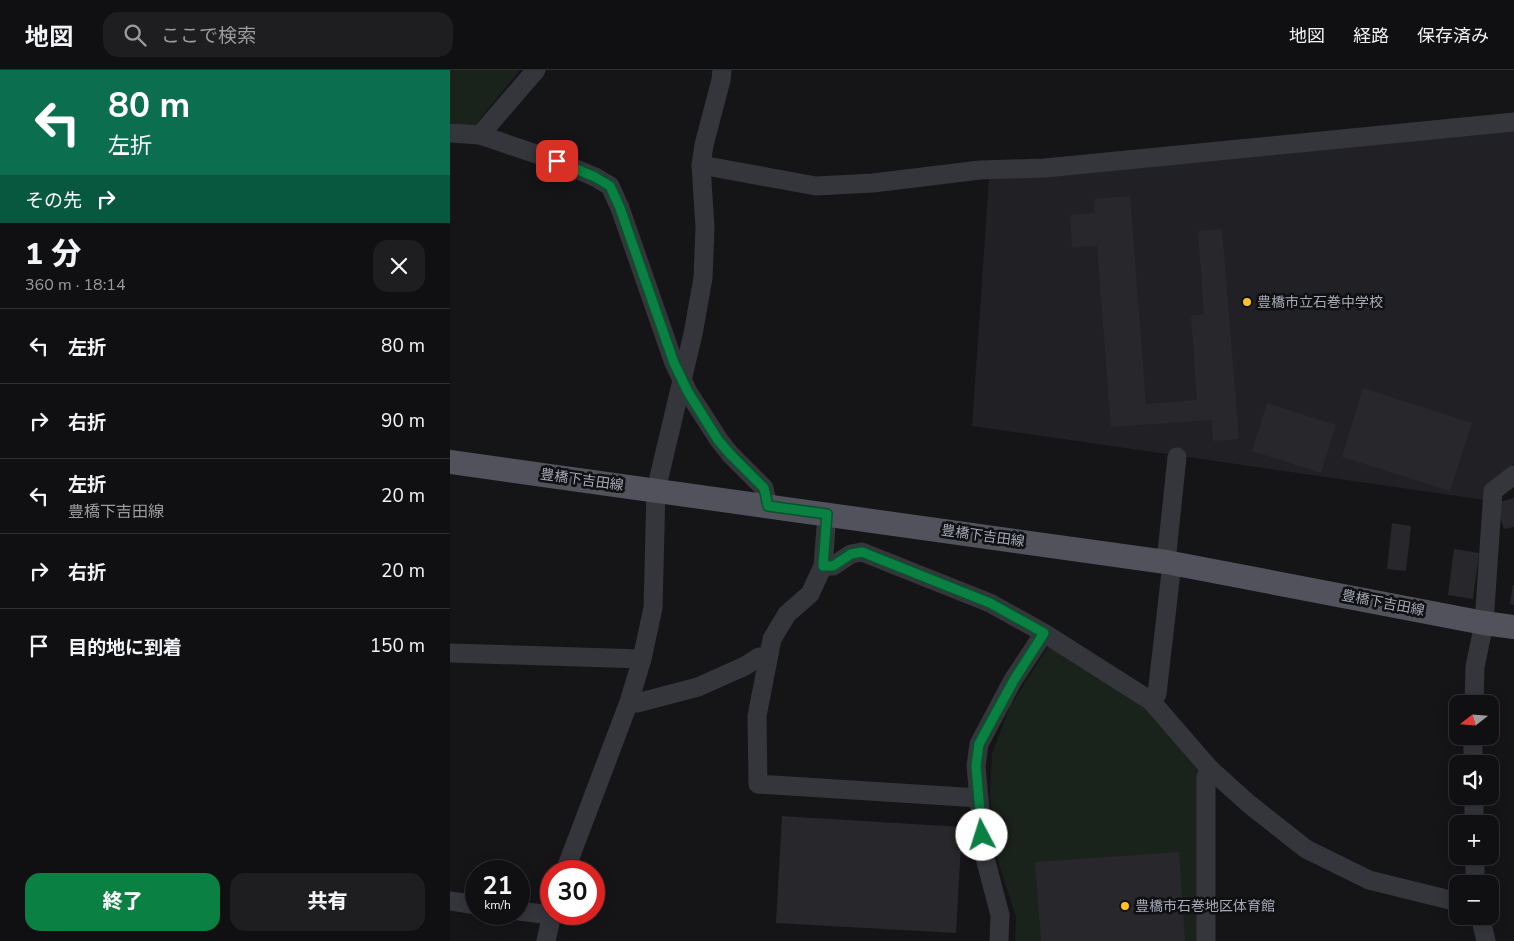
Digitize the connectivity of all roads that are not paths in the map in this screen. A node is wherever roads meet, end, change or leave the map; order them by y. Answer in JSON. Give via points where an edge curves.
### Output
{"nodes":[{"id":1,"x":536,"y":70,"type":"edge"},
{"id":2,"x":722,"y":70,"type":"edge"},
{"id":3,"x":1514,"y":122,"type":"edge"},
{"id":4,"x":450,"y":133,"type":"edge"},
{"id":5,"x":480,"y":135,"type":"junction"},
{"id":6,"x":701,"y":166,"type":"junction"},
{"id":7,"x":682,"y":380,"type":"junction"},
{"id":8,"x":1177,"y":457,"type":"dead end"},
{"id":9,"x":450,"y":462,"type":"edge"},
{"id":10,"x":1514,"y":475,"type":"edge"},
{"id":11,"x":656,"y":490,"type":"junction"},
{"id":12,"x":768,"y":506,"type":"junction"},
{"id":13,"x":827,"y":514,"type":"junction"},
{"id":14,"x":1169,"y":563,"type":"junction"},
{"id":15,"x":823,"y":566,"type":"junction"},
{"id":16,"x":1484,"y":623,"type":"junction"},
{"id":17,"x":1514,"y":627,"type":"edge"},
{"id":18,"x":1044,"y":633,"type":"junction"},
{"id":19,"x":450,"y":653,"type":"edge"},
{"id":20,"x":768,"y":658,"type":"junction"},
{"id":21,"x":642,"y":660,"type":"junction"},
{"id":22,"x":1474,"y":695,"type":"edge"},
{"id":23,"x":1151,"y":701,"type":"junction"},
{"id":24,"x":629,"y":702,"type":"junction"},
{"id":25,"x":1210,"y":769,"type":"junction"},
{"id":26,"x":979,"y":798,"type":"junction"},
{"id":27,"x":569,"y":860,"type":"edge"},
{"id":28,"x":1449,"y":900,"type":"edge"},
{"id":29,"x":450,"y":901,"type":"edge"},
{"id":30,"x":465,"y":903,"type":"edge"},
{"id":31,"x":549,"y":925,"type":"edge"},
{"id":32,"x":1482,"y":925,"type":"edge"},
{"id":33,"x":546,"y":941,"type":"edge"},
{"id":34,"x":999,"y":941,"type":"edge"},
{"id":35,"x":1206,"y":941,"type":"edge"},
{"id":36,"x":1486,"y":941,"type":"edge"}],
"edges":[{"from":1,"to":5,"type":"street"},
{"from":2,"to":6,"type":"street"},
{"from":3,"to":6,"type":"street","via":[[1055,167],[980,170],[873,183],[816,186]]},
{"from":4,"to":5,"type":"street"},
{"from":5,"to":7,"type":"street","via":[[557,161],[610,186]]},
{"from":6,"to":7,"type":"street","via":[[705,228],[703,278]]},
{"from":7,"to":11,"type":"street"},
{"from":7,"to":12,"type":"street","via":[[718,440],[764,488]]},
{"from":8,"to":14,"type":"street"},
{"from":9,"to":11,"type":"main road","name":"豊橋下吉田線"},
{"from":10,"to":16,"type":"street","via":[[1493,491]]},
{"from":11,"to":12,"type":"main road","name":"豊橋下吉田線"},
{"from":11,"to":21,"type":"street","via":[[653,608]]},
{"from":12,"to":13,"type":"main road","name":"豊橋下吉田線"},
{"from":13,"to":14,"type":"main road","name":"豊橋下吉田線"},
{"from":13,"to":15,"type":"street"},
{"from":14,"to":16,"type":"main road","name":"豊橋下吉田線"},
{"from":14,"to":23,"type":"street","via":[[1157,694]]},
{"from":15,"to":18,"type":"street","via":[[833,566],[851,554],[862,552],[990,603]]},
{"from":15,"to":20,"type":"street","via":[[810,594],[787,614],[772,639]]},
{"from":16,"to":17,"type":"main road","name":"豊橋下吉田線"},
{"from":16,"to":22,"type":"street","via":[[1475,666]]},
{"from":18,"to":23,"type":"street"},
{"from":18,"to":26,"type":"street","via":[[979,744],[976,766]]},
{"from":19,"to":21,"type":"street"},
{"from":20,"to":24,"type":"street","via":[[760,657],[698,687]]},
{"from":20,"to":26,"type":"street","via":[[757,716],[758,784]]},
{"from":21,"to":24,"type":"street"},
{"from":23,"to":25,"type":"street"},
{"from":24,"to":27,"type":"street"},
{"from":25,"to":28,"type":"street","via":[[1306,850],[1369,880]]},
{"from":25,"to":35,"type":"street","via":[[1206,777]]},
{"from":26,"to":34,"type":"street","via":[[984,854],[1000,915]]},
{"from":29,"to":30,"type":"street"},
{"from":31,"to":33,"type":"street"},
{"from":32,"to":36,"type":"street"}]}
